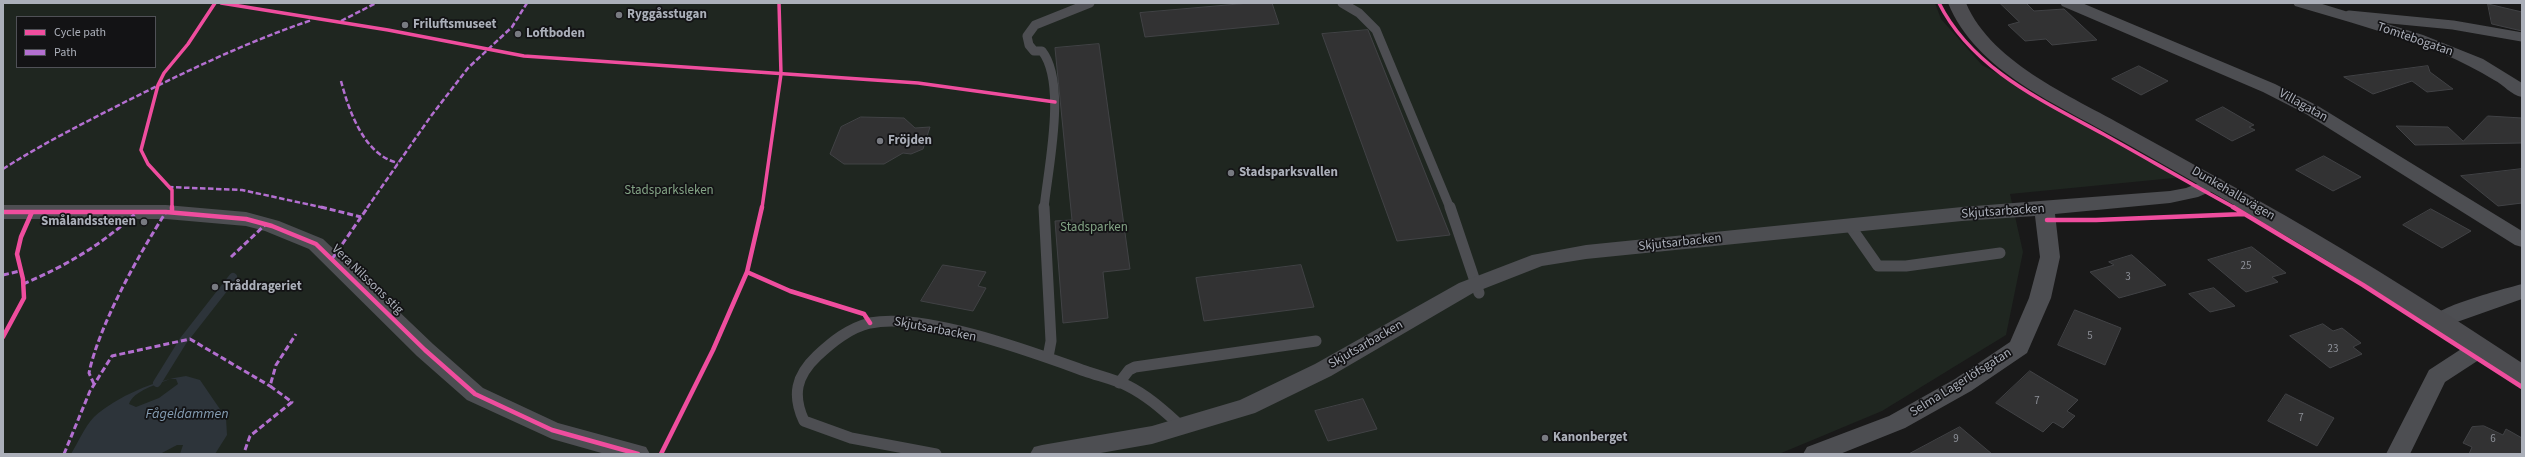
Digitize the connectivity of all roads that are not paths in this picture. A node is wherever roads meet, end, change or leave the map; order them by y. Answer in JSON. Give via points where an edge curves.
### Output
{"nodes":[{"id":1,"x":1090,"y":3,"type":"edge"},
{"id":2,"x":1342,"y":3,"type":"edge"},
{"id":3,"x":1957,"y":3,"type":"edge"},
{"id":4,"x":2068,"y":3,"type":"edge"},
{"id":5,"x":2306,"y":4,"type":"edge"},
{"id":6,"x":2344,"y":16,"type":"junction"},
{"id":7,"x":2522,"y":37,"type":"edge"},
{"id":8,"x":2522,"y":92,"type":"edge"},
{"id":9,"x":2214,"y":183,"type":"junction"},
{"id":10,"x":2044,"y":209,"type":"junction"},
{"id":11,"x":3,"y":212,"type":"edge"},
{"id":12,"x":1850,"y":226,"type":"junction"},
{"id":13,"x":2522,"y":240,"type":"edge"},
{"id":14,"x":2000,"y":253,"type":"dead end"},
{"id":15,"x":1477,"y":289,"type":"junction"},
{"id":16,"x":2522,"y":291,"type":"edge"},
{"id":17,"x":2440,"y":320,"type":"junction"},
{"id":18,"x":1316,"y":341,"type":"dead end"},
{"id":19,"x":2480,"y":348,"type":"junction"},
{"id":20,"x":1048,"y":357,"type":"junction"},
{"id":21,"x":2522,"y":375,"type":"edge"},
{"id":22,"x":1119,"y":383,"type":"junction"},
{"id":23,"x":1181,"y":426,"type":"junction"},
{"id":24,"x":638,"y":454,"type":"edge"},
{"id":25,"x":936,"y":454,"type":"edge"},
{"id":26,"x":1042,"y":454,"type":"edge"},
{"id":27,"x":1815,"y":454,"type":"edge"},
{"id":28,"x":2398,"y":454,"type":"edge"}],
"edges":[{"from":1,"to":20,"type":"lane","via":[[1035,25],[1028,36],[1028,45],[1034,51],[1042,51],[1047,56],[1054,84],[1055,102],[1043,213],[1050,327]]},
{"from":2,"to":15,"type":"lane","via":[[1359,13],[1376,30],[1446,196]]},
{"from":3,"to":9,"type":"street","name":"Dunkehallavägen","via":[[1972,31],[1996,55],[2029,80]]},
{"from":4,"to":13,"type":"street","name":"Villagatan","via":[[2270,88],[2312,110]]},
{"from":5,"to":6,"type":"street","name":"Tomtebogatan"},
{"from":6,"to":7,"type":"lane","via":[[2452,25]]},
{"from":6,"to":8,"type":"street","name":"Tomtebogatan","via":[[2458,55],[2507,80]]},
{"from":9,"to":10,"type":"street","name":"Skjutsarbacken","via":[[2191,193],[2170,197]]},
{"from":9,"to":17,"type":"street","name":"Dunkehallavägen"},
{"from":10,"to":12,"type":"street","name":"Skjutsarbacken","via":[[1962,214]]},
{"from":10,"to":27,"type":"street","name":"Selma Lagerlöfsgatan","via":[[2050,257],[2040,298],[2019,347],[1963,385],[1897,422]]},
{"from":11,"to":24,"type":"street","name":"Vera Nilssons stig","via":[[172,212],[246,219],[297,235],[316,244],[425,350],[475,394],[552,430]]},
{"from":12,"to":14,"type":"lane","via":[[1878,266],[1906,266]]},
{"from":12,"to":15,"type":"street","name":"Skjutsarbacken","via":[[1586,252],[1539,260]]},
{"from":15,"to":23,"type":"street","name":"Skjutsarbacken","via":[[1418,314],[1323,370],[1254,403]]},
{"from":16,"to":17,"type":"street"},
{"from":17,"to":19,"type":"street","name":"Dunkehallavägen"},
{"from":18,"to":22,"type":"lane","via":[[1135,366]]},
{"from":19,"to":21,"type":"street","name":"Dunkehallavägen"},
{"from":19,"to":28,"type":"street","via":[[2437,376]]},
{"from":20,"to":22,"type":"lane","name":"Skjutsarbacken"},
{"from":20,"to":25,"type":"lane","name":"Skjutsarbacken","via":[[955,332],[883,321],[870,323],[827,346],[802,374],[795,398],[804,421],[819,429],[906,450]]},
{"from":22,"to":23,"type":"lane","name":"Skjutsarbacken","via":[[1153,401]]},
{"from":23,"to":26,"type":"street","name":"Skjutsarbacken","via":[[1152,435]]}]}
